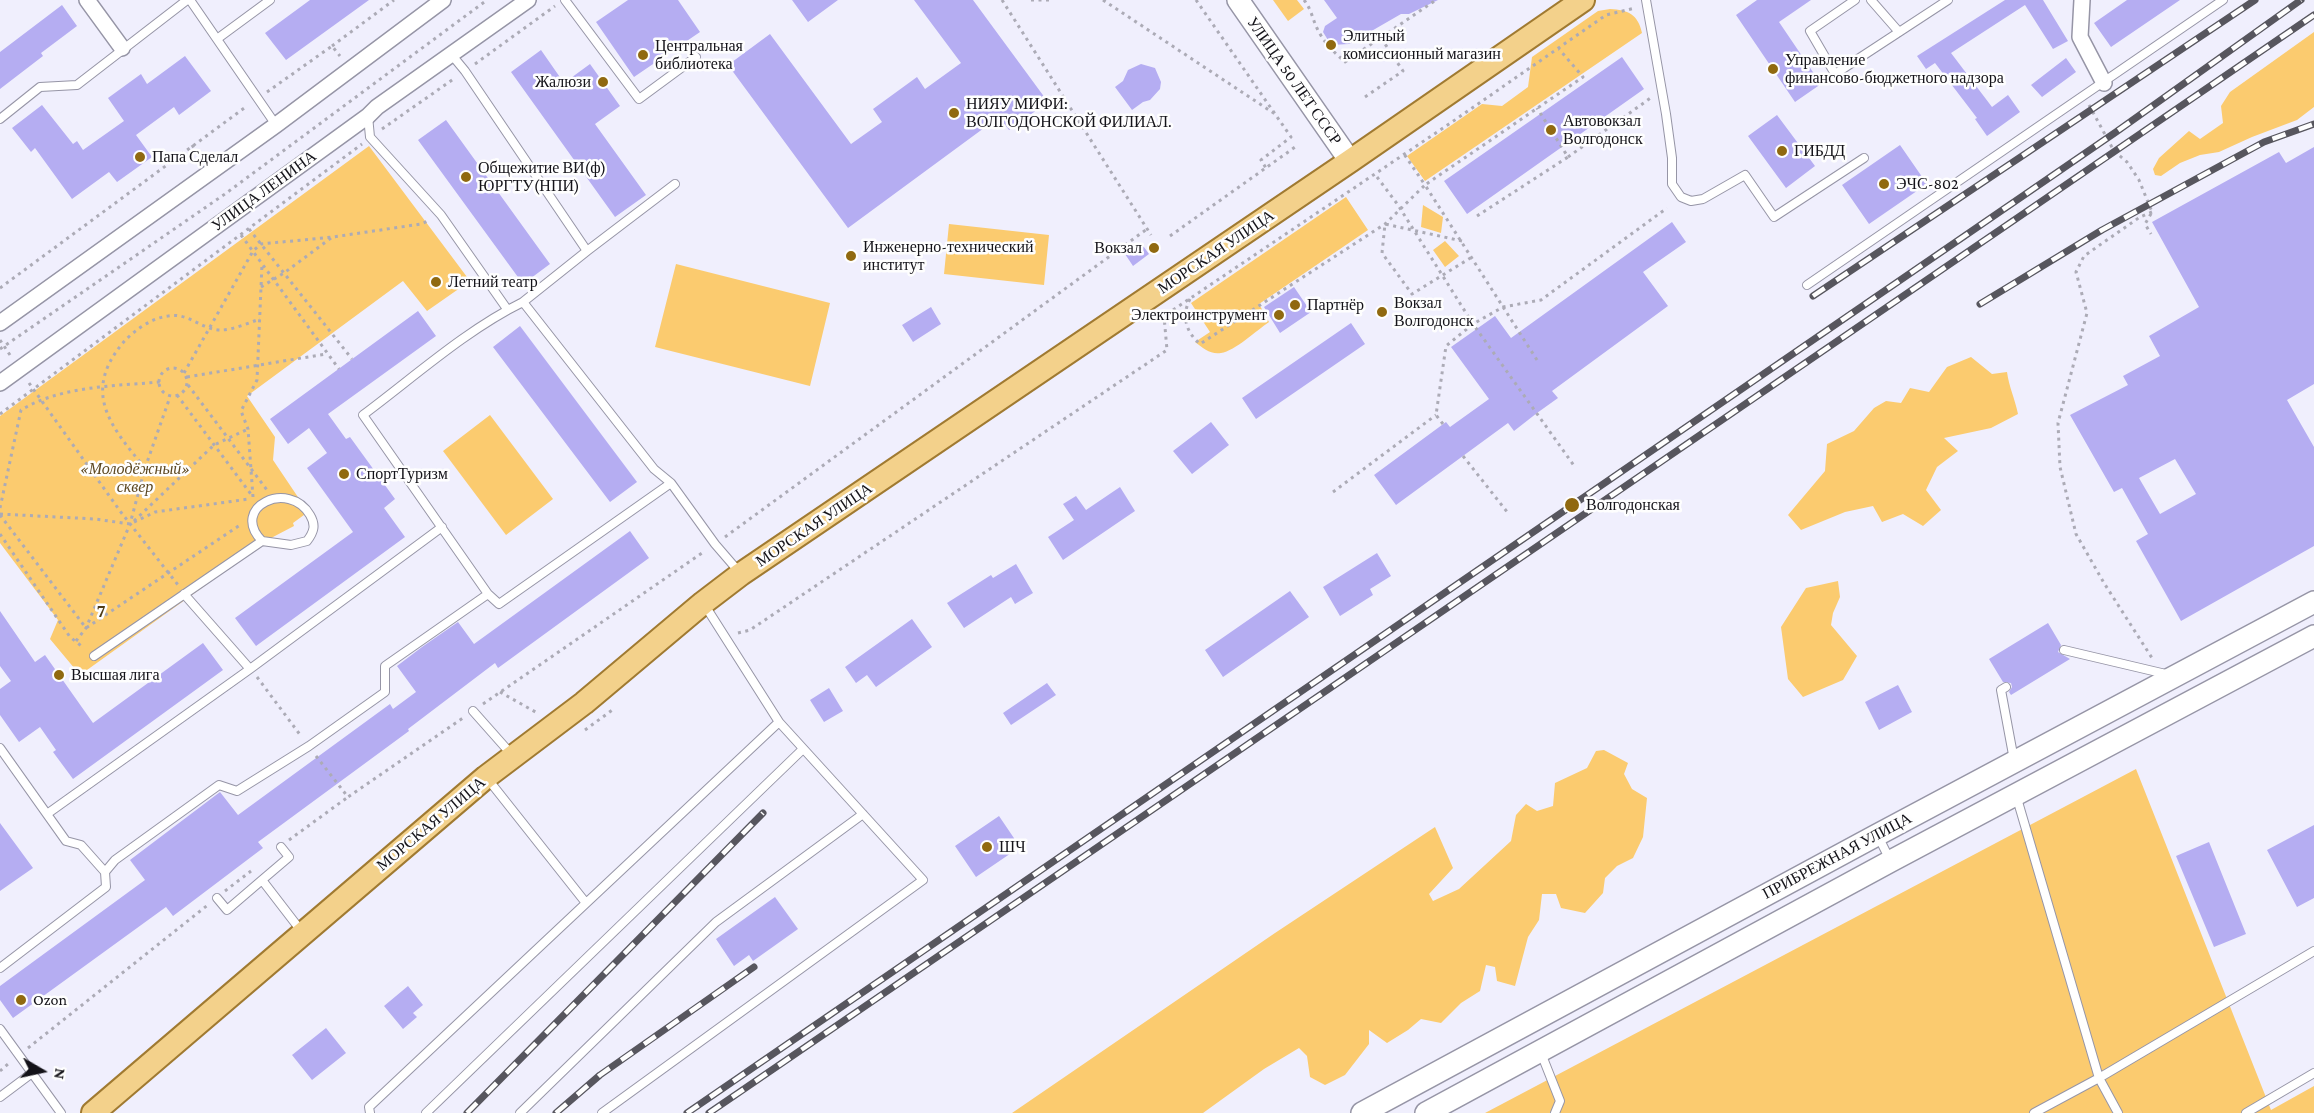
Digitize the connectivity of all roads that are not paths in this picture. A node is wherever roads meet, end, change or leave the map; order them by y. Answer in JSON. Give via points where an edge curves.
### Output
{"nodes":[{"id":1,"x":87,"y":0,"type":"edge"},
{"id":2,"x":188,"y":0,"type":"edge"},
{"id":3,"x":270,"y":0,"type":"edge"},
{"id":4,"x":443,"y":0,"type":"edge"},
{"id":5,"x":528,"y":0,"type":"edge"},
{"id":6,"x":564,"y":0,"type":"edge"},
{"id":7,"x":1238,"y":0,"type":"edge"},
{"id":8,"x":1583,"y":0,"type":"edge"},
{"id":9,"x":1854,"y":0,"type":"edge"},
{"id":10,"x":1871,"y":0,"type":"edge"},
{"id":11,"x":1948,"y":0,"type":"edge"},
{"id":12,"x":2082,"y":0,"type":"edge"},
{"id":13,"x":2223,"y":0,"type":"edge"},
{"id":14,"x":1647,"y":3,"type":"edge"},
{"id":15,"x":1899,"y":32,"type":"junction"},
{"id":16,"x":217,"y":39,"type":"junction"},
{"id":17,"x":122,"y":48,"type":"junction"},
{"id":18,"x":451,"y":54,"type":"junction"},
{"id":19,"x":696,"y":57,"type":"dead end"},
{"id":20,"x":2104,"y":83,"type":"junction"},
{"id":21,"x":373,"y":112,"type":"junction"},
{"id":22,"x":0,"y":119,"type":"edge"},
{"id":23,"x":276,"y":125,"type":"junction"},
{"id":24,"x":1864,"y":158,"type":"dead end"},
{"id":25,"x":1350,"y":161,"type":"junction"},
{"id":26,"x":675,"y":184,"type":"dead end"},
{"id":27,"x":587,"y":251,"type":"junction"},
{"id":28,"x":1807,"y":285,"type":"dead end"},
{"id":29,"x":523,"y":302,"type":"junction"},
{"id":30,"x":507,"y":309,"type":"junction"},
{"id":31,"x":0,"y":323,"type":"edge"},
{"id":32,"x":0,"y":383,"type":"edge"},
{"id":33,"x":670,"y":483,"type":"junction"},
{"id":34,"x":442,"y":527,"type":"junction"},
{"id":35,"x":262,"y":541,"type":"junction"},
{"id":36,"x":741,"y":574,"type":"junction"},
{"id":37,"x":184,"y":594,"type":"junction"},
{"id":38,"x":488,"y":594,"type":"junction"},
{"id":39,"x":703,"y":603,"type":"junction"},
{"id":40,"x":2313,"y":606,"type":"edge"},
{"id":41,"x":2314,"y":636,"type":"edge"},
{"id":42,"x":2064,"y":650,"type":"dead end"},
{"id":43,"x":94,"y":657,"type":"road end"},
{"id":44,"x":250,"y":669,"type":"junction"},
{"id":45,"x":2169,"y":674,"type":"junction"},
{"id":46,"x":2006,"y":687,"type":"dead end"},
{"id":47,"x":473,"y":711,"type":"road end"},
{"id":48,"x":779,"y":722,"type":"junction"},
{"id":49,"x":0,"y":748,"type":"edge"},
{"id":50,"x":804,"y":749,"type":"junction"},
{"id":51,"x":513,"y":756,"type":"junction"},
{"id":52,"x":2014,"y":763,"type":"junction"},
{"id":53,"x":486,"y":777,"type":"junction"},
{"id":54,"x":2015,"y":795,"type":"junction"},
{"id":55,"x":47,"y":814,"type":"junction"},
{"id":56,"x":863,"y":814,"type":"junction"},
{"id":57,"x":1877,"y":835,"type":"junction"},
{"id":58,"x":281,"y":847,"type":"road end"},
{"id":59,"x":1891,"y":861,"type":"junction"},
{"id":60,"x":105,"y":872,"type":"junction"},
{"id":61,"x":262,"y":880,"type":"junction"},
{"id":62,"x":217,"y":898,"type":"road end"},
{"id":63,"x":586,"y":903,"type":"junction"},
{"id":64,"x":303,"y":934,"type":"junction"},
{"id":65,"x":2314,"y":951,"type":"edge"},
{"id":66,"x":0,"y":968,"type":"edge"},
{"id":67,"x":0,"y":1029,"type":"edge"},
{"id":68,"x":1540,"y":1051,"type":"junction"},
{"id":69,"x":32,"y":1073,"type":"junction"},
{"id":70,"x":2314,"y":1073,"type":"edge"},
{"id":71,"x":2099,"y":1078,"type":"junction"},
{"id":72,"x":0,"y":1097,"type":"edge"},
{"id":73,"x":60,"y":1113,"type":"edge"},
{"id":74,"x":93,"y":1113,"type":"edge"},
{"id":75,"x":370,"y":1113,"type":"edge"},
{"id":76,"x":426,"y":1113,"type":"edge"},
{"id":77,"x":520,"y":1113,"type":"edge"},
{"id":78,"x":602,"y":1113,"type":"edge"},
{"id":79,"x":1362,"y":1113,"type":"edge"},
{"id":80,"x":1426,"y":1113,"type":"edge"},
{"id":81,"x":1555,"y":1113,"type":"edge"},
{"id":82,"x":2034,"y":1113,"type":"edge"},
{"id":83,"x":2118,"y":1113,"type":"edge"},
{"id":84,"x":2246,"y":1113,"type":"edge"}],
"edges":[{"from":1,"to":17,"type":"street"},
{"from":2,"to":16,"type":"lane"},
{"from":2,"to":17,"type":"lane"},
{"from":3,"to":16,"type":"lane"},
{"from":4,"to":23,"type":"street"},
{"from":5,"to":18,"type":"street","name":"УЛИЦА ЛЕНИНА"},
{"from":6,"to":19,"type":"lane","via":[[639,99]]},
{"from":7,"to":25,"type":"main road","name":"УЛИЦА 50 ЛЕТ СССР"},
{"from":8,"to":25,"type":"main road","name":"МОРСКАЯ УЛИЦА"},
{"from":9,"to":15,"type":"lane","via":[[1810,31],[1835,74]]},
{"from":10,"to":15,"type":"lane"},
{"from":11,"to":15,"type":"lane"},
{"from":12,"to":20,"type":"street","via":[[2080,37]]},
{"from":13,"to":20,"type":"lane"},
{"from":14,"to":24,"type":"lane","via":[[1666,114],[1672,184],[1681,197],[1691,201],[1702,199],[1745,175],[1774,217]]},
{"from":16,"to":23,"type":"lane"},
{"from":17,"to":22,"type":"lane","via":[[77,85],[40,87]]},
{"from":18,"to":21,"type":"street","name":"УЛИЦА ЛЕНИНА"},
{"from":18,"to":27,"type":"lane"},
{"from":20,"to":28,"type":"lane"},
{"from":21,"to":30,"type":"lane","via":[[370,137],[441,215]]},
{"from":21,"to":32,"type":"street","name":"УЛИЦА ЛЕНИНА"},
{"from":23,"to":31,"type":"street"},
{"from":25,"to":36,"type":"main road","name":"МОРСКАЯ УЛИЦА"},
{"from":26,"to":27,"type":"lane"},
{"from":27,"to":29,"type":"lane"},
{"from":29,"to":30,"type":"lane"},
{"from":29,"to":33,"type":"lane","via":[[654,469]]},
{"from":30,"to":34,"type":"lane","via":[[363,415]]},
{"from":33,"to":36,"type":"lane"},
{"from":33,"to":38,"type":"lane","via":[[499,604]]},
{"from":34,"to":38,"type":"lane"},
{"from":34,"to":44,"type":"lane"},
{"from":35,"to":35,"type":"lane","via":[[291,545],[307,541],[314,525],[298,502],[273,499],[257,508],[252,518],[254,532]]},
{"from":35,"to":37,"type":"lane"},
{"from":36,"to":39,"type":"main road","name":"МОРСКАЯ УЛИЦА"},
{"from":37,"to":43,"type":"lane"},
{"from":37,"to":44,"type":"lane"},
{"from":38,"to":60,"type":"lane","via":[[385,666],[385,692],[237,791],[219,784],[115,860]]},
{"from":39,"to":48,"type":"lane"},
{"from":39,"to":51,"type":"main road","name":"МОРСКАЯ УЛИЦА","via":[[585,704]]},
{"from":40,"to":45,"type":"main road","name":"ПРИБРЕЖНАЯ УЛИЦА"},
{"from":41,"to":54,"type":"main road","name":"ПРИБРЕЖНАЯ УЛИЦА"},
{"from":42,"to":45,"type":"lane"},
{"from":44,"to":55,"type":"lane"},
{"from":45,"to":52,"type":"main road","name":"ПРИБРЕЖНАЯ УЛИЦА"},
{"from":46,"to":52,"type":"lane","via":[[2001,690]]},
{"from":47,"to":51,"type":"lane"},
{"from":48,"to":50,"type":"lane"},
{"from":48,"to":63,"type":"lane"},
{"from":49,"to":55,"type":"lane"},
{"from":50,"to":56,"type":"lane"},
{"from":50,"to":76,"type":"lane"},
{"from":51,"to":53,"type":"main road","name":"МОРСКАЯ УЛИЦА"},
{"from":52,"to":57,"type":"main road","name":"ПРИБРЕЖНАЯ УЛИЦА"},
{"from":53,"to":63,"type":"lane"},
{"from":53,"to":64,"type":"main road","name":"МОРСКАЯ УЛИЦА"},
{"from":54,"to":59,"type":"main road","name":"ПРИБРЕЖНАЯ УЛИЦА"},
{"from":54,"to":71,"type":"lane"},
{"from":55,"to":60,"type":"lane","via":[[66,841],[81,845]]},
{"from":56,"to":77,"type":"lane","via":[[716,922]]},
{"from":56,"to":78,"type":"lane","via":[[923,880]]},
{"from":57,"to":59,"type":"lane"},
{"from":57,"to":79,"type":"main road","name":"ПРИБРЕЖНАЯ УЛИЦА"},
{"from":58,"to":61,"type":"lane","via":[[289,857]]},
{"from":59,"to":68,"type":"main road","name":"ПРИБРЕЖНАЯ УЛИЦА"},
{"from":60,"to":66,"type":"lane","via":[[106,887]]},
{"from":61,"to":62,"type":"lane","via":[[227,910]]},
{"from":61,"to":64,"type":"lane"},
{"from":63,"to":75,"type":"lane","via":[[369,1107]]},
{"from":64,"to":74,"type":"main road","name":"МОРСКАЯ УЛИЦА"},
{"from":65,"to":71,"type":"lane"},
{"from":67,"to":69,"type":"lane"},
{"from":68,"to":80,"type":"main road","name":"ПРИБРЕЖНАЯ УЛИЦА"},
{"from":68,"to":81,"type":"lane","via":[[1560,1101]]},
{"from":69,"to":72,"type":"lane"},
{"from":69,"to":73,"type":"lane"},
{"from":70,"to":84,"type":"lane"},
{"from":71,"to":82,"type":"lane"},
{"from":71,"to":83,"type":"lane"}]}
